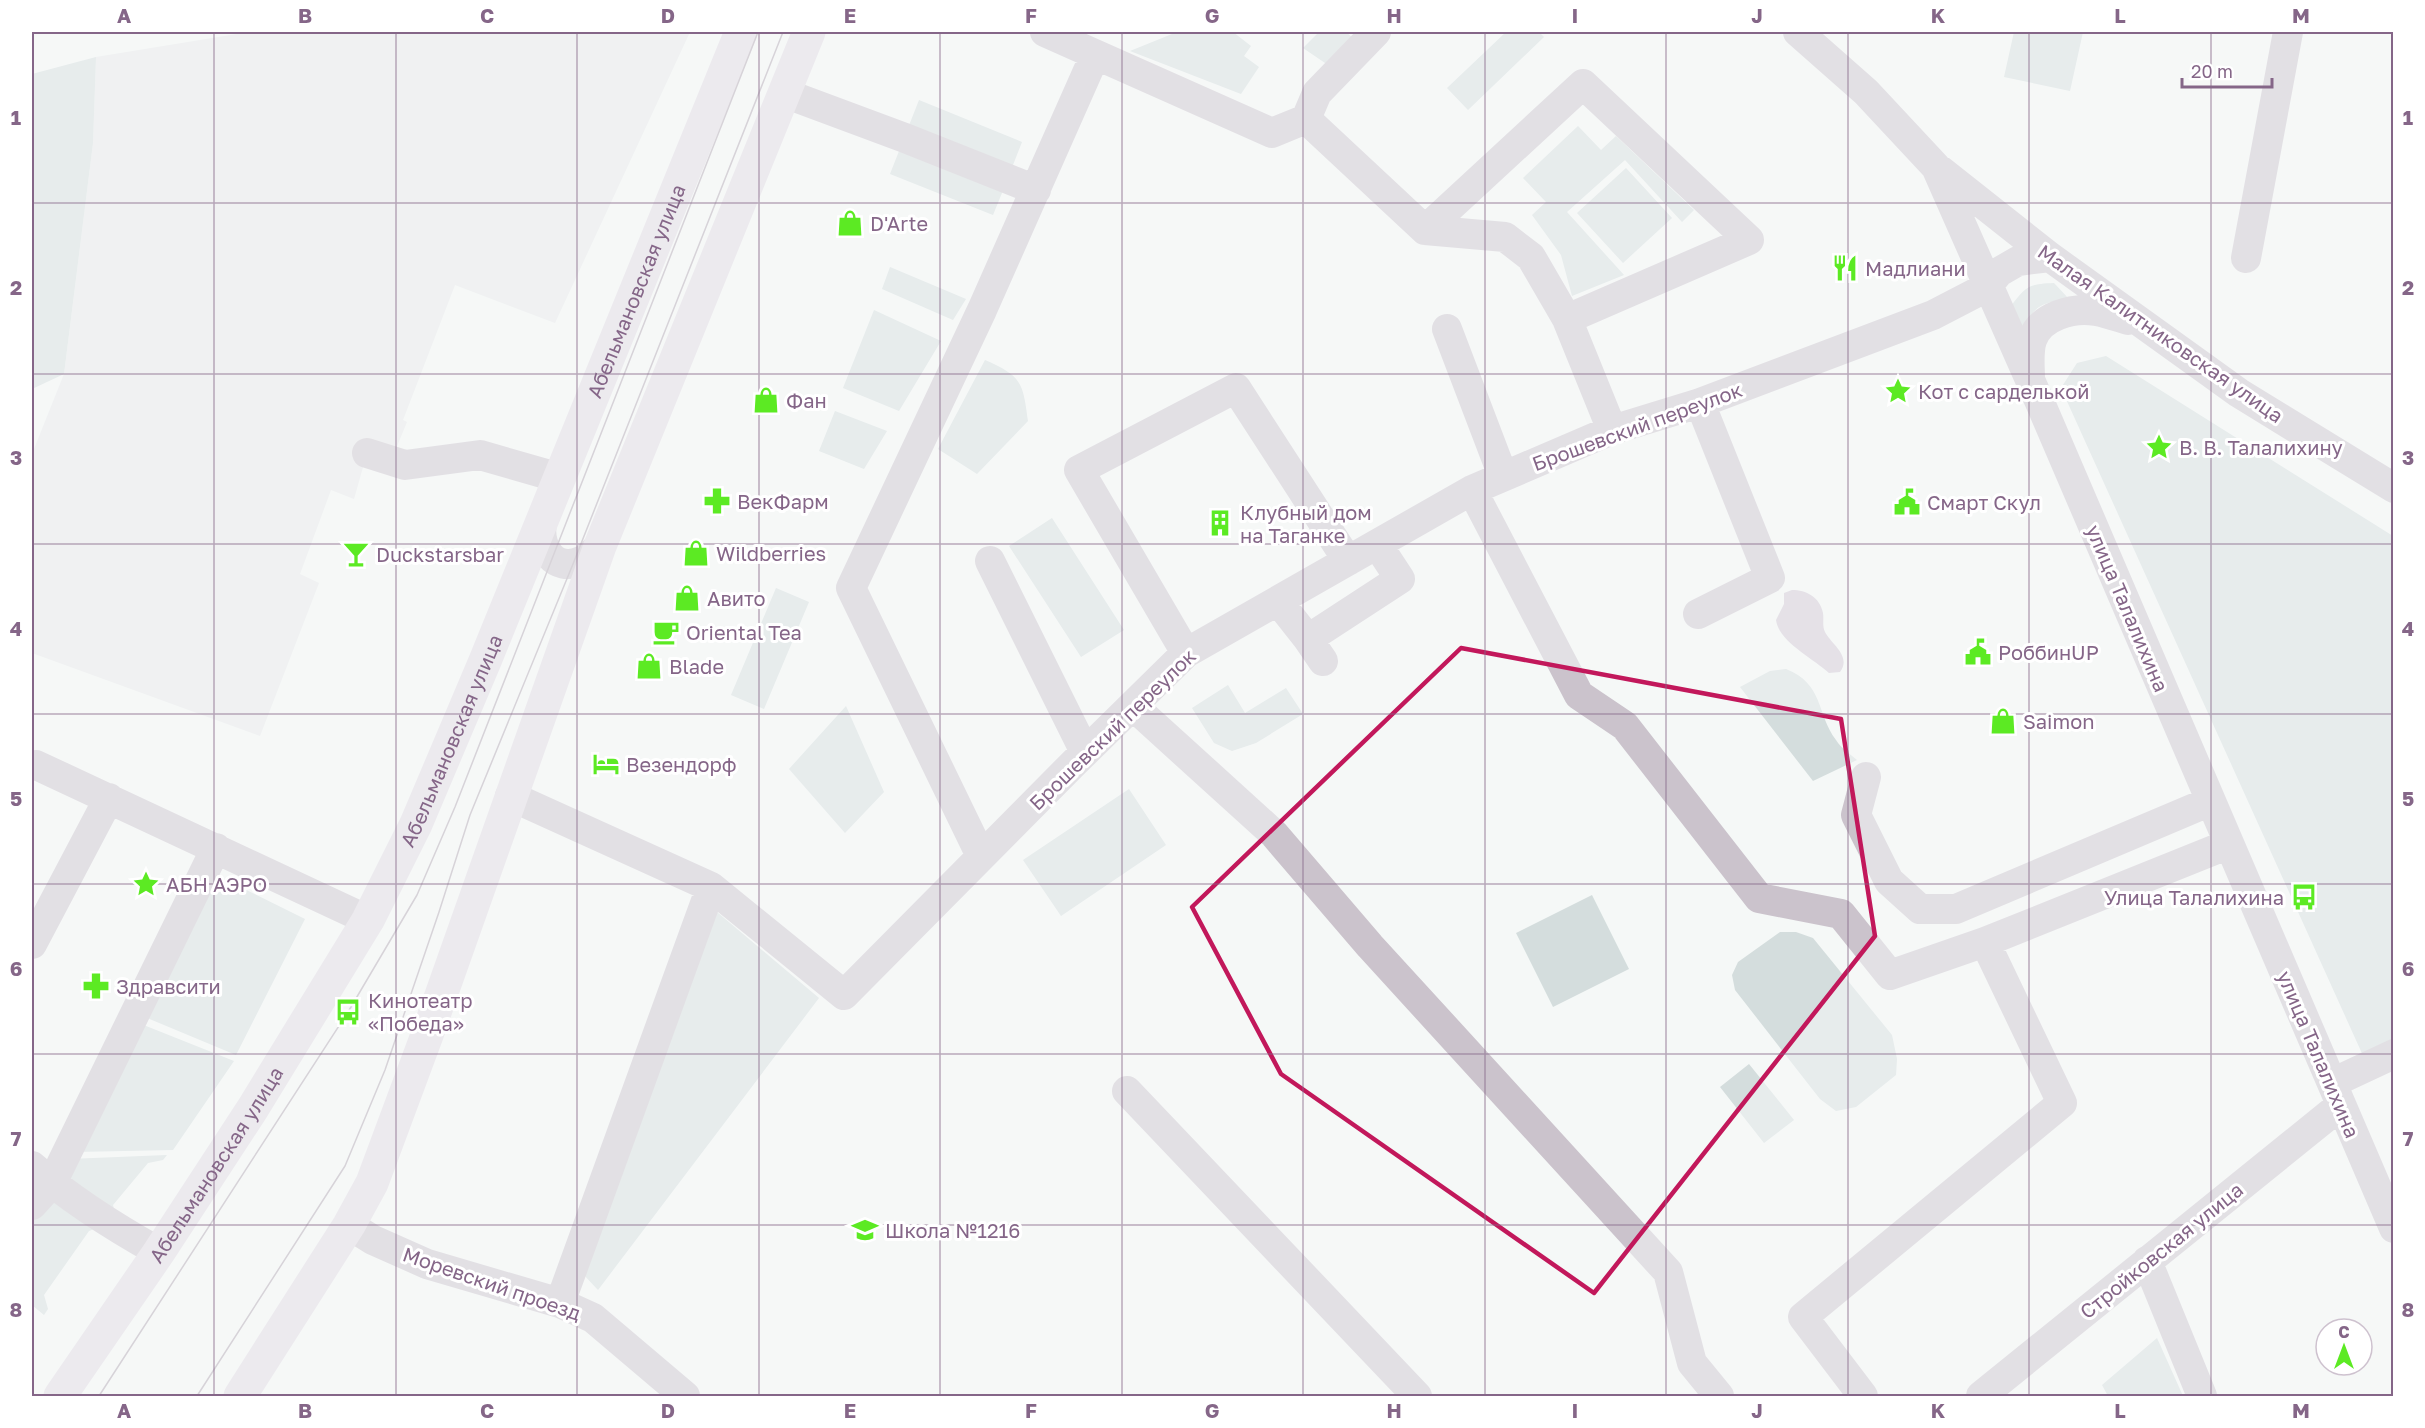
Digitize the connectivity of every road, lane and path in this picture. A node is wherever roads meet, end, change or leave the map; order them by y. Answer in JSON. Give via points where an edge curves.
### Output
{"nodes":[{"id":1,"x":741,"y":32,"type":"edge"},
{"id":2,"x":809,"y":32,"type":"edge"},
{"id":3,"x":1045,"y":32,"type":"edge"},
{"id":4,"x":1376,"y":32,"type":"edge"},
{"id":5,"x":1798,"y":32,"type":"edge"},
{"id":6,"x":2288,"y":32,"type":"edge"},
{"id":7,"x":1095,"y":55,"type":"junction"},
{"id":8,"x":784,"y":93,"type":"junction"},
{"id":9,"x":1306,"y":119,"type":"junction"},
{"id":10,"x":1936,"y":167,"type":"junction"},
{"id":11,"x":1036,"y":190,"type":"junction"},
{"id":12,"x":1425,"y":230,"type":"junction"},
{"id":13,"x":2049,"y":257,"type":"junction"},
{"id":14,"x":2246,"y":258,"type":"dead end"},
{"id":15,"x":1988,"y":287,"type":"junction"},
{"id":16,"x":1567,"y":320,"type":"junction"},
{"id":17,"x":2148,"y":326,"type":"junction"},
{"id":18,"x":1447,"y":328,"type":"dead end"},
{"id":19,"x":2030,"y":381,"type":"junction"},
{"id":20,"x":1700,"y":403,"type":"junction"},
{"id":21,"x":1612,"y":430,"type":"junction"},
{"id":22,"x":367,"y":453,"type":"dead end"},
{"id":23,"x":1503,"y":476,"type":"junction"},
{"id":24,"x":560,"y":478,"type":"junction"},
{"id":25,"x":2394,"y":488,"type":"edge"},
{"id":26,"x":1472,"y":489,"type":"junction"},
{"id":27,"x":542,"y":523,"type":"junction"},
{"id":28,"x":1377,"y":543,"type":"junction"},
{"id":29,"x":600,"y":546,"type":"junction"},
{"id":30,"x":990,"y":561,"type":"dead end"},
{"id":31,"x":1348,"y":561,"type":"junction"},
{"id":32,"x":1278,"y":601,"type":"junction"},
{"id":33,"x":1698,"y":614,"type":"dead end"},
{"id":34,"x":1186,"y":653,"type":"junction"},
{"id":35,"x":1133,"y":705,"type":"junction"},
{"id":36,"x":1085,"y":752,"type":"junction"},
{"id":37,"x":36,"y":765,"type":"dead end"},
{"id":38,"x":1866,"y":777,"type":"dead end"},
{"id":39,"x":510,"y":796,"type":"junction"},
{"id":40,"x":109,"y":798,"type":"junction"},
{"id":41,"x":2211,"y":801,"type":"junction"},
{"id":42,"x":2229,"y":844,"type":"junction"},
{"id":43,"x":216,"y":848,"type":"junction"},
{"id":44,"x":981,"y":856,"type":"junction"},
{"id":45,"x":711,"y":887,"type":"junction"},
{"id":46,"x":368,"y":921,"type":"junction"},
{"id":47,"x":1985,"y":942,"type":"junction"},
{"id":48,"x":32,"y":944,"type":"edge"},
{"id":49,"x":2394,"y":1054,"type":"edge"},
{"id":50,"x":1127,"y":1091,"type":"dead end"},
{"id":51,"x":2336,"y":1094,"type":"junction"},
{"id":52,"x":42,"y":1175,"type":"edge"},
{"id":53,"x":32,"y":1205,"type":"edge"},
{"id":54,"x":349,"y":1225,"type":"junction"},
{"id":55,"x":2394,"y":1228,"type":"edge"},
{"id":56,"x":159,"y":1252,"type":"junction"},
{"id":57,"x":2147,"y":1261,"type":"junction"},
{"id":58,"x":560,"y":1302,"type":"junction"},
{"id":59,"x":60,"y":1396,"type":"edge"},
{"id":60,"x":240,"y":1396,"type":"edge"},
{"id":61,"x":685,"y":1396,"type":"edge"},
{"id":62,"x":1417,"y":1396,"type":"edge"},
{"id":63,"x":1719,"y":1396,"type":"edge"},
{"id":64,"x":1863,"y":1396,"type":"edge"},
{"id":65,"x":1981,"y":1396,"type":"edge"},
{"id":66,"x":2202,"y":1396,"type":"edge"}],
"edges":[{"from":1,"to":24,"type":"main road","name":"Абельмановская улица"},
{"from":2,"to":8,"type":"main road"},
{"from":3,"to":7,"type":"street"},
{"from":4,"to":9,"type":"street","via":[[1317,93]]},
{"from":5,"to":10,"type":"street","name":"улица Талалихина","via":[[1866,92]]},
{"from":6,"to":14,"type":"street"},
{"from":7,"to":9,"type":"street","via":[[1272,133]]},
{"from":7,"to":11,"type":"street"},
{"from":8,"to":11,"type":"street"},
{"from":8,"to":29,"type":"main road"},
{"from":9,"to":12,"type":"street"},
{"from":10,"to":13,"type":"street","name":"Малая Калитниковская улица"},
{"from":10,"to":15,"type":"street","name":"улица Талалихина"},
{"from":11,"to":44,"type":"street","via":[[850,588]]},
{"from":12,"to":16,"type":"street","via":[[1504,237],[1531,257]]},
{"from":12,"to":16,"type":"street","via":[[1583,84],[1749,240]]},
{"from":13,"to":15,"type":"street","name":"Брошевский переулок","via":[[2018,261],[1999,272]]},
{"from":13,"to":17,"type":"street","name":"Малая Калитниковская улица"},
{"from":15,"to":19,"type":"street","name":"улица Талалихина"},
{"from":15,"to":20,"type":"street","name":"Брошевский переулок","via":[[1933,315]]},
{"from":16,"to":21,"type":"street"},
{"from":17,"to":19,"type":"street","via":[[2096,311],[2080,310],[2050,318],[2032,341]]},
{"from":17,"to":25,"type":"street","name":"Малая Калитниковская улица","via":[[2239,393]]},
{"from":18,"to":23,"type":"street"},
{"from":19,"to":41,"type":"street","name":"улица Талалихина"},
{"from":20,"to":21,"type":"street","name":"Брошевский переулок"},
{"from":20,"to":33,"type":"street","via":[[1770,578]]},
{"from":21,"to":23,"type":"street","name":"Брошевский переулок"},
{"from":22,"to":24,"type":"street","via":[[405,465],[480,455]]},
{"from":23,"to":26,"type":"street","name":"Брошевский переулок"},
{"from":24,"to":27,"type":"main road","name":"Абельмановская улица"},
{"from":26,"to":28,"type":"street","name":"Брошевский переулок"},
{"from":26,"to":47,"type":"street","via":[[1579,695],[1625,726],[1759,898],[1840,914],[1890,975]]},
{"from":27,"to":29,"type":"street","via":[[542,543],[552,559],[573,564],[583,561]]},
{"from":27,"to":46,"type":"main road","name":"Абельмановская улица","via":[[416,824]]},
{"from":28,"to":31,"type":"street","name":"Брошевский переулок"},
{"from":28,"to":32,"type":"street","via":[[1400,579],[1315,650]]},
{"from":29,"to":39,"type":"main road"},
{"from":30,"to":36,"type":"street"},
{"from":31,"to":32,"type":"street","name":"Брошевский переулок"},
{"from":31,"to":34,"type":"street","via":[[1236,388],[1079,470]]},
{"from":32,"to":34,"type":"street","name":"Брошевский переулок"},
{"from":34,"to":35,"type":"street","name":"Брошевский переулок"},
{"from":35,"to":36,"type":"street","name":"Брошевский переулок"},
{"from":35,"to":63,"type":"street","via":[[1274,834],[1370,946],[1668,1272],[1692,1363]]},
{"from":36,"to":44,"type":"street","name":"Брошевский переулок"},
{"from":37,"to":40,"type":"street"},
{"from":38,"to":41,"type":"street","via":[[1856,814],[1890,881],[1920,909],[1956,909]]},
{"from":39,"to":45,"type":"street"},
{"from":39,"to":54,"type":"main road","via":[[372,1183]]},
{"from":40,"to":43,"type":"street"},
{"from":40,"to":48,"type":"street"},
{"from":41,"to":42,"type":"street","name":"улица Талалихина"},
{"from":42,"to":47,"type":"street"},
{"from":42,"to":51,"type":"street","name":"улица Талалихина"},
{"from":43,"to":46,"type":"street"},
{"from":43,"to":52,"type":"street"},
{"from":44,"to":45,"type":"street","name":"Брошевский переулок","via":[[844,995]]},
{"from":45,"to":58,"type":"street"},
{"from":46,"to":56,"type":"main road","name":"Абельмановская улица","via":[[267,1087]]},
{"from":47,"to":64,"type":"street","via":[[2062,1103],[1803,1317]]},
{"from":49,"to":51,"type":"street","name":"Стройковская улица"},
{"from":50,"to":62,"type":"street"},
{"from":51,"to":55,"type":"street","name":"улица Талалихина"},
{"from":51,"to":57,"type":"street","name":"Стройковская улица"},
{"from":52,"to":53,"type":"street"},
{"from":52,"to":56,"type":"street","via":[[113,1226]]},
{"from":54,"to":58,"type":"street","name":"Моревский проезд","via":[[427,1264]]},
{"from":54,"to":60,"type":"main road"},
{"from":56,"to":59,"type":"main road","name":"Абельмановская улица"},
{"from":57,"to":65,"type":"street","name":"Стройковская улица"},
{"from":57,"to":66,"type":"street"},
{"from":58,"to":61,"type":"street","name":"Моревский проезд","via":[[593,1318]]}]}
